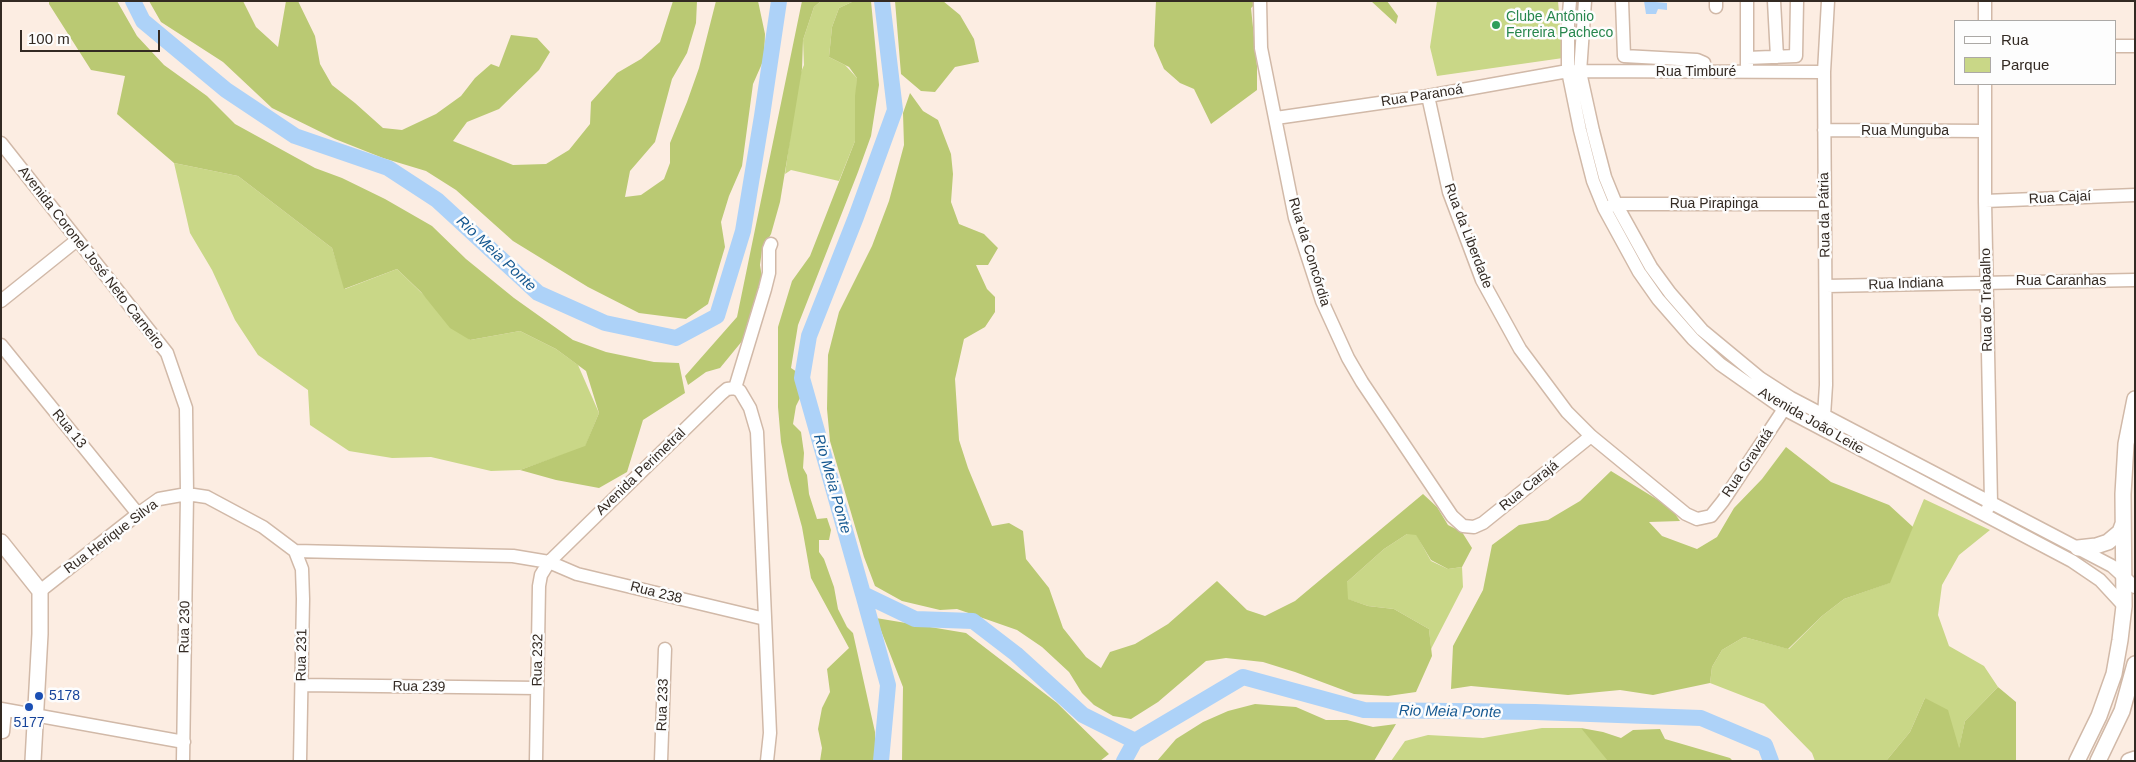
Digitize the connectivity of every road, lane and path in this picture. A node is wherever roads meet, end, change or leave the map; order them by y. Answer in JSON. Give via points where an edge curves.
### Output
{"nodes":[{"id":1,"x":1260,"y":1,"type":"edge"},
{"id":2,"x":1570,"y":1,"type":"edge"},
{"id":3,"x":1585,"y":1,"type":"edge"},
{"id":4,"x":1622,"y":1,"type":"edge"},
{"id":5,"x":1747,"y":1,"type":"edge"},
{"id":6,"x":1774,"y":1,"type":"edge"},
{"id":7,"x":1797,"y":1,"type":"edge"},
{"id":8,"x":1828,"y":1,"type":"edge"},
{"id":9,"x":1985,"y":1,"type":"edge"},
{"id":10,"x":1985,"y":20,"type":"edge"},
{"id":11,"x":2116,"y":46,"type":"edge"},
{"id":12,"x":2135,"y":46,"type":"edge"},
{"id":13,"x":1777,"y":57,"type":"junction"},
{"id":14,"x":1656,"y":58,"type":"junction"},
{"id":15,"x":1747,"y":58,"type":"junction"},
{"id":16,"x":1574,"y":71,"type":"junction"},
{"id":17,"x":1666,"y":72,"type":"junction"},
{"id":18,"x":1704,"y":72,"type":"junction"},
{"id":19,"x":1748,"y":72,"type":"junction"},
{"id":20,"x":1824,"y":72,"type":"junction"},
{"id":21,"x":1985,"y":85,"type":"edge"},
{"id":22,"x":1428,"y":96,"type":"junction"},
{"id":23,"x":1276,"y":118,"type":"junction"},
{"id":24,"x":1824,"y":130,"type":"junction"},
{"id":25,"x":1985,"y":131,"type":"junction"},
{"id":26,"x":1,"y":143,"type":"edge"},
{"id":27,"x":2135,"y":195,"type":"edge"},
{"id":28,"x":1985,"y":201,"type":"junction"},
{"id":29,"x":1824,"y":204,"type":"junction"},
{"id":30,"x":1610,"y":206,"type":"junction"},
{"id":31,"x":77,"y":240,"type":"junction"},
{"id":32,"x":771,"y":244,"type":"dead end"},
{"id":33,"x":2135,"y":280,"type":"edge"},
{"id":34,"x":1987,"y":282,"type":"junction"},
{"id":35,"x":1826,"y":286,"type":"junction"},
{"id":36,"x":1,"y":301,"type":"edge"},
{"id":37,"x":1,"y":345,"type":"edge"},
{"id":38,"x":735,"y":388,"type":"junction"},
{"id":39,"x":2135,"y":399,"type":"edge"},
{"id":40,"x":1784,"y":409,"type":"junction"},
{"id":41,"x":1824,"y":416,"type":"junction"},
{"id":42,"x":1818,"y":428,"type":"junction"},
{"id":43,"x":1591,"y":436,"type":"junction"},
{"id":44,"x":2129,"y":472,"type":"edge"},
{"id":45,"x":187,"y":494,"type":"junction"},
{"id":46,"x":160,"y":499,"type":"junction"},
{"id":47,"x":1991,"y":502,"type":"junction"},
{"id":48,"x":138,"y":514,"type":"junction"},
{"id":49,"x":187,"y":515,"type":"junction"},
{"id":50,"x":1984,"y":515,"type":"junction"},
{"id":51,"x":1711,"y":516,"type":"joint"},
{"id":52,"x":2123,"y":524,"type":"junction"},
{"id":53,"x":1463,"y":526,"type":"joint"},
{"id":54,"x":1,"y":542,"type":"edge"},
{"id":55,"x":2078,"y":548,"type":"junction"},
{"id":56,"x":295,"y":551,"type":"junction"},
{"id":57,"x":549,"y":562,"type":"junction"},
{"id":58,"x":2123,"y":574,"type":"junction"},
{"id":59,"x":2135,"y":587,"type":"edge"},
{"id":60,"x":40,"y":591,"type":"junction"},
{"id":61,"x":2124,"y":606,"type":"junction"},
{"id":62,"x":765,"y":619,"type":"junction"},
{"id":63,"x":665,"y":650,"type":"dead end"},
{"id":64,"x":2135,"y":664,"type":"edge"},
{"id":65,"x":302,"y":685,"type":"junction"},
{"id":66,"x":537,"y":688,"type":"junction"},
{"id":67,"x":3,"y":709,"type":"edge"},
{"id":68,"x":35,"y":715,"type":"junction"},
{"id":69,"x":3,"y":732,"type":"dead end"},
{"id":70,"x":184,"y":742,"type":"junction"},
{"id":71,"x":2135,"y":759,"type":"edge"},
{"id":72,"x":33,"y":761,"type":"edge"},
{"id":73,"x":183,"y":761,"type":"edge"},
{"id":74,"x":300,"y":761,"type":"edge"},
{"id":75,"x":536,"y":761,"type":"edge"},
{"id":76,"x":661,"y":761,"type":"edge"},
{"id":77,"x":767,"y":761,"type":"edge"},
{"id":78,"x":2077,"y":761,"type":"edge"},
{"id":79,"x":2098,"y":761,"type":"edge"},
{"id":80,"x":2129,"y":761,"type":"edge"}],
"edges":[{"from":1,"to":23,"type":"street","name":"Rua da Concórdia","via":[[1261,48]]},
{"from":2,"to":16,"type":"street","name":"Avenida João Leite","via":[[1568,25]]},
{"from":3,"to":16,"type":"street","name":"Avenida João Leite"},
{"from":4,"to":14,"type":"street","via":[[1624,56]]},
{"from":5,"to":15,"type":"street"},
{"from":6,"to":13,"type":"street"},
{"from":7,"to":13,"type":"street","via":[[1796,56]]},
{"from":8,"to":20,"type":"street","name":"Rua da Pátria"},
{"from":9,"to":10,"type":"street"},
{"from":11,"to":12,"type":"street"},
{"from":13,"to":15,"type":"street"},
{"from":14,"to":17,"type":"street","via":[[1666,66]]},
{"from":14,"to":18,"type":"street","via":[[1697,60],[1704,64]]},
{"from":15,"to":19,"type":"street"},
{"from":16,"to":17,"type":"street","name":"Rua Timburé"},
{"from":16,"to":22,"type":"street","name":"Rua Paranoá"},
{"from":16,"to":30,"type":"street","name":"Avenida João Leite","via":[[1605,176]]},
{"from":17,"to":18,"type":"street","name":"Rua Timburé"},
{"from":18,"to":19,"type":"street","name":"Rua Timburé"},
{"from":19,"to":20,"type":"street","name":"Rua Timburé"},
{"from":20,"to":24,"type":"street","name":"Rua da Pátria"},
{"from":21,"to":25,"type":"street","name":"Rua do Trabalho"},
{"from":22,"to":23,"type":"street","name":"Rua Paranoá"},
{"from":22,"to":43,"type":"street","name":"Rua da Liberdade","via":[[1449,192],[1482,280],[1520,348],[1567,412]]},
{"from":23,"to":53,"type":"street","name":"Rua da Concórdia","via":[[1295,218],[1322,301],[1348,358],[1452,516]]},
{"from":24,"to":25,"type":"street","name":"Rua Munguba"},
{"from":24,"to":29,"type":"street","name":"Rua da Pátria"},
{"from":25,"to":28,"type":"street","name":"Rua do Trabalho"},
{"from":26,"to":31,"type":"street","name":"Avenida Coronel José Neto Carneiro"},
{"from":27,"to":28,"type":"street","name":"Rua Cajaí"},
{"from":28,"to":34,"type":"street","name":"Rua do Trabalho"},
{"from":29,"to":30,"type":"street","name":"Rua Pirapinga"},
{"from":29,"to":35,"type":"street","name":"Rua da Pátria"},
{"from":30,"to":40,"type":"street","name":"Avenida João Leite","via":[[1639,272],[1692,339],[1720,364]]},
{"from":30,"to":41,"type":"street","name":"Avenida João Leite","via":[[1670,293],[1702,330],[1760,378]]},
{"from":31,"to":36,"type":"street"},
{"from":31,"to":45,"type":"street","name":"Avenida Coronel José Neto Carneiro","via":[[167,353],[186,408]]},
{"from":32,"to":38,"type":"street","via":[[765,289]]},
{"from":33,"to":34,"type":"street","name":"Rua Caranhas"},
{"from":34,"to":35,"type":"street","name":"Rua Indiana"},
{"from":34,"to":47,"type":"street","name":"Rua do Trabalho"},
{"from":35,"to":41,"type":"street","name":"Rua da Pátria"},
{"from":37,"to":48,"type":"street","name":"Rua 13"},
{"from":38,"to":57,"type":"street","name":"Avenida Perimetral","via":[[721,394]]},
{"from":38,"to":62,"type":"street","via":[[750,408],[757,432]]},
{"from":39,"to":44,"type":"main road","via":[[2126,444]]},
{"from":40,"to":42,"type":"street","name":"Avenida João Leite"},
{"from":40,"to":51,"type":"street","name":"Rua Gravatá"},
{"from":41,"to":42,"type":"street","name":"Rua da Pátria"},
{"from":41,"to":47,"type":"street","name":"Avenida João Leite"},
{"from":42,"to":50,"type":"street","name":"Avenida João Leite"},
{"from":43,"to":51,"type":"street","name":"Rua da Liberdade","via":[[1686,514],[1698,519]]},
{"from":43,"to":53,"type":"street","name":"Rua Carajá","via":[[1483,523],[1474,527]]},
{"from":44,"to":52,"type":"main road"},
{"from":45,"to":46,"type":"street","name":"Rua Herique Silva"},
{"from":45,"to":49,"type":"street","name":"Rua 230"},
{"from":45,"to":56,"type":"street","via":[[207,497],[263,527]]},
{"from":46,"to":48,"type":"street","name":"Rua Herique Silva"},
{"from":46,"to":49,"type":"street"},
{"from":47,"to":50,"type":"street","name":"Rua do Trabalho"},
{"from":47,"to":55,"type":"street","name":"Avenida João Leite"},
{"from":48,"to":60,"type":"street","name":"Rua Herique Silva"},
{"from":49,"to":70,"type":"street","name":"Rua 230"},
{"from":50,"to":61,"type":"street","name":"Avenida João Leite","via":[[2086,570],[2105,584]]},
{"from":52,"to":55,"type":"main road","via":[[2120,532],[2108,542]]},
{"from":52,"to":58,"type":"main road"},
{"from":54,"to":60,"type":"main road"},
{"from":55,"to":58,"type":"street","name":"Avenida João Leite"},
{"from":56,"to":57,"type":"street","via":[[512,556]]},
{"from":56,"to":65,"type":"street","name":"Rua 231","via":[[302,569],[304,598]]},
{"from":57,"to":62,"type":"street","name":"Rua 238","via":[[577,574]]},
{"from":57,"to":66,"type":"street","name":"Rua 232","via":[[539,586]]},
{"from":58,"to":59,"type":"street","name":"Avenida João Leite"},
{"from":58,"to":61,"type":"main road"},
{"from":60,"to":68,"type":"main road"},
{"from":61,"to":78,"type":"main road","via":[[2114,674],[2099,716]]},
{"from":62,"to":77,"type":"street","via":[[770,733]]},
{"from":63,"to":76,"type":"street","name":"Rua 233"},
{"from":64,"to":79,"type":"main road","via":[[2122,711]]},
{"from":65,"to":66,"type":"street","name":"Rua 239"},
{"from":65,"to":74,"type":"street","name":"Rua 231"},
{"from":66,"to":75,"type":"street","name":"Rua 232"},
{"from":67,"to":68,"type":"street"},
{"from":67,"to":69,"type":"street"},
{"from":68,"to":70,"type":"street"},
{"from":68,"to":72,"type":"main road"},
{"from":70,"to":73,"type":"street","name":"Rua 230"},
{"from":71,"to":80,"type":"main road"}]}
